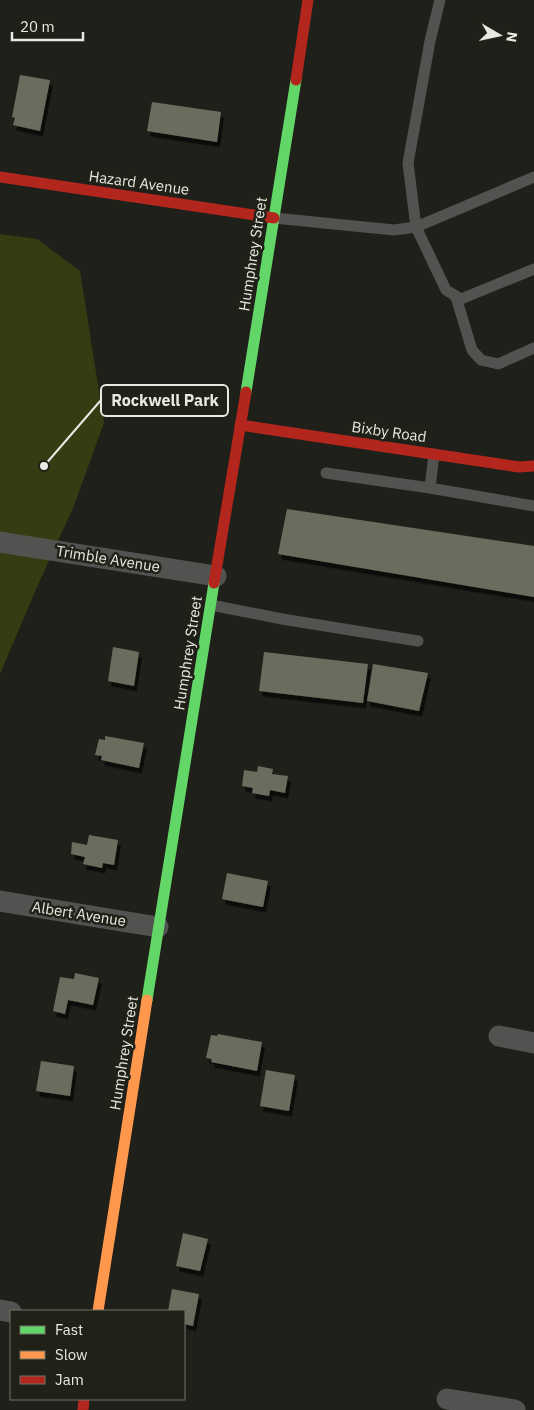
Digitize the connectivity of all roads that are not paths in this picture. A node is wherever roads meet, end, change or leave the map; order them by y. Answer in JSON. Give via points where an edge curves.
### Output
{"nodes":[{"id":1,"x":308,"y":0,"type":"edge"},
{"id":2,"x":440,"y":0,"type":"edge"},
{"id":3,"x":0,"y":177,"type":"edge"},
{"id":4,"x":534,"y":178,"type":"edge"},
{"id":5,"x":274,"y":218,"type":"junction"},
{"id":6,"x":416,"y":227,"type":"junction"},
{"id":7,"x":534,"y":269,"type":"edge"},
{"id":8,"x":456,"y":296,"type":"junction"},
{"id":9,"x":534,"y":348,"type":"edge"},
{"id":10,"x":240,"y":425,"type":"junction"},
{"id":11,"x":434,"y":454,"type":"junction"},
{"id":12,"x":529,"y":468,"type":"edge"},
{"id":13,"x":326,"y":473,"type":"dead end"},
{"id":14,"x":430,"y":488,"type":"junction"},
{"id":15,"x":534,"y":506,"type":"edge"},
{"id":16,"x":0,"y":542,"type":"edge"},
{"id":17,"x":216,"y":576,"type":"junction"},
{"id":18,"x":212,"y":605,"type":"junction"},
{"id":19,"x":418,"y":641,"type":"dead end"},
{"id":20,"x":0,"y":901,"type":"edge"},
{"id":21,"x":158,"y":927,"type":"junction"},
{"id":22,"x":499,"y":1036,"type":"dead end"},
{"id":23,"x":534,"y":1043,"type":"edge"},
{"id":24,"x":98,"y":1310,"type":"edge"},
{"id":25,"x":447,"y":1399,"type":"dead end"},
{"id":26,"x":515,"y":1410,"type":"edge"}],
"edges":[{"from":1,"to":5,"type":"street","name":"Humphrey Street"},
{"from":2,"to":6,"type":"lane","via":[[408,163]]},
{"from":3,"to":5,"type":"street","name":"Hazard Avenue"},
{"from":4,"to":6,"type":"lane"},
{"from":5,"to":6,"type":"lane","via":[[394,230]]},
{"from":5,"to":10,"type":"street","name":"Humphrey Street"},
{"from":6,"to":8,"type":"lane","via":[[446,290]]},
{"from":7,"to":8,"type":"lane","via":[[461,299]]},
{"from":8,"to":9,"type":"lane","via":[[472,350],[481,360],[498,364]]},
{"from":10,"to":11,"type":"street","name":"Bixby Road"},
{"from":10,"to":17,"type":"street","name":"Humphrey Street"},
{"from":11,"to":12,"type":"street","name":"Bixby Road"},
{"from":11,"to":14,"type":"lane"},
{"from":13,"to":14,"type":"lane"},
{"from":14,"to":15,"type":"lane"},
{"from":16,"to":17,"type":"street","name":"Trimble Avenue"},
{"from":17,"to":18,"type":"street","name":"Humphrey Street"},
{"from":18,"to":19,"type":"lane"},
{"from":18,"to":21,"type":"street","name":"Humphrey Street"},
{"from":20,"to":21,"type":"street","name":"Albert Avenue"},
{"from":21,"to":24,"type":"street","name":"Humphrey Street"},
{"from":22,"to":23,"type":"street"},
{"from":25,"to":26,"type":"street"}]}
